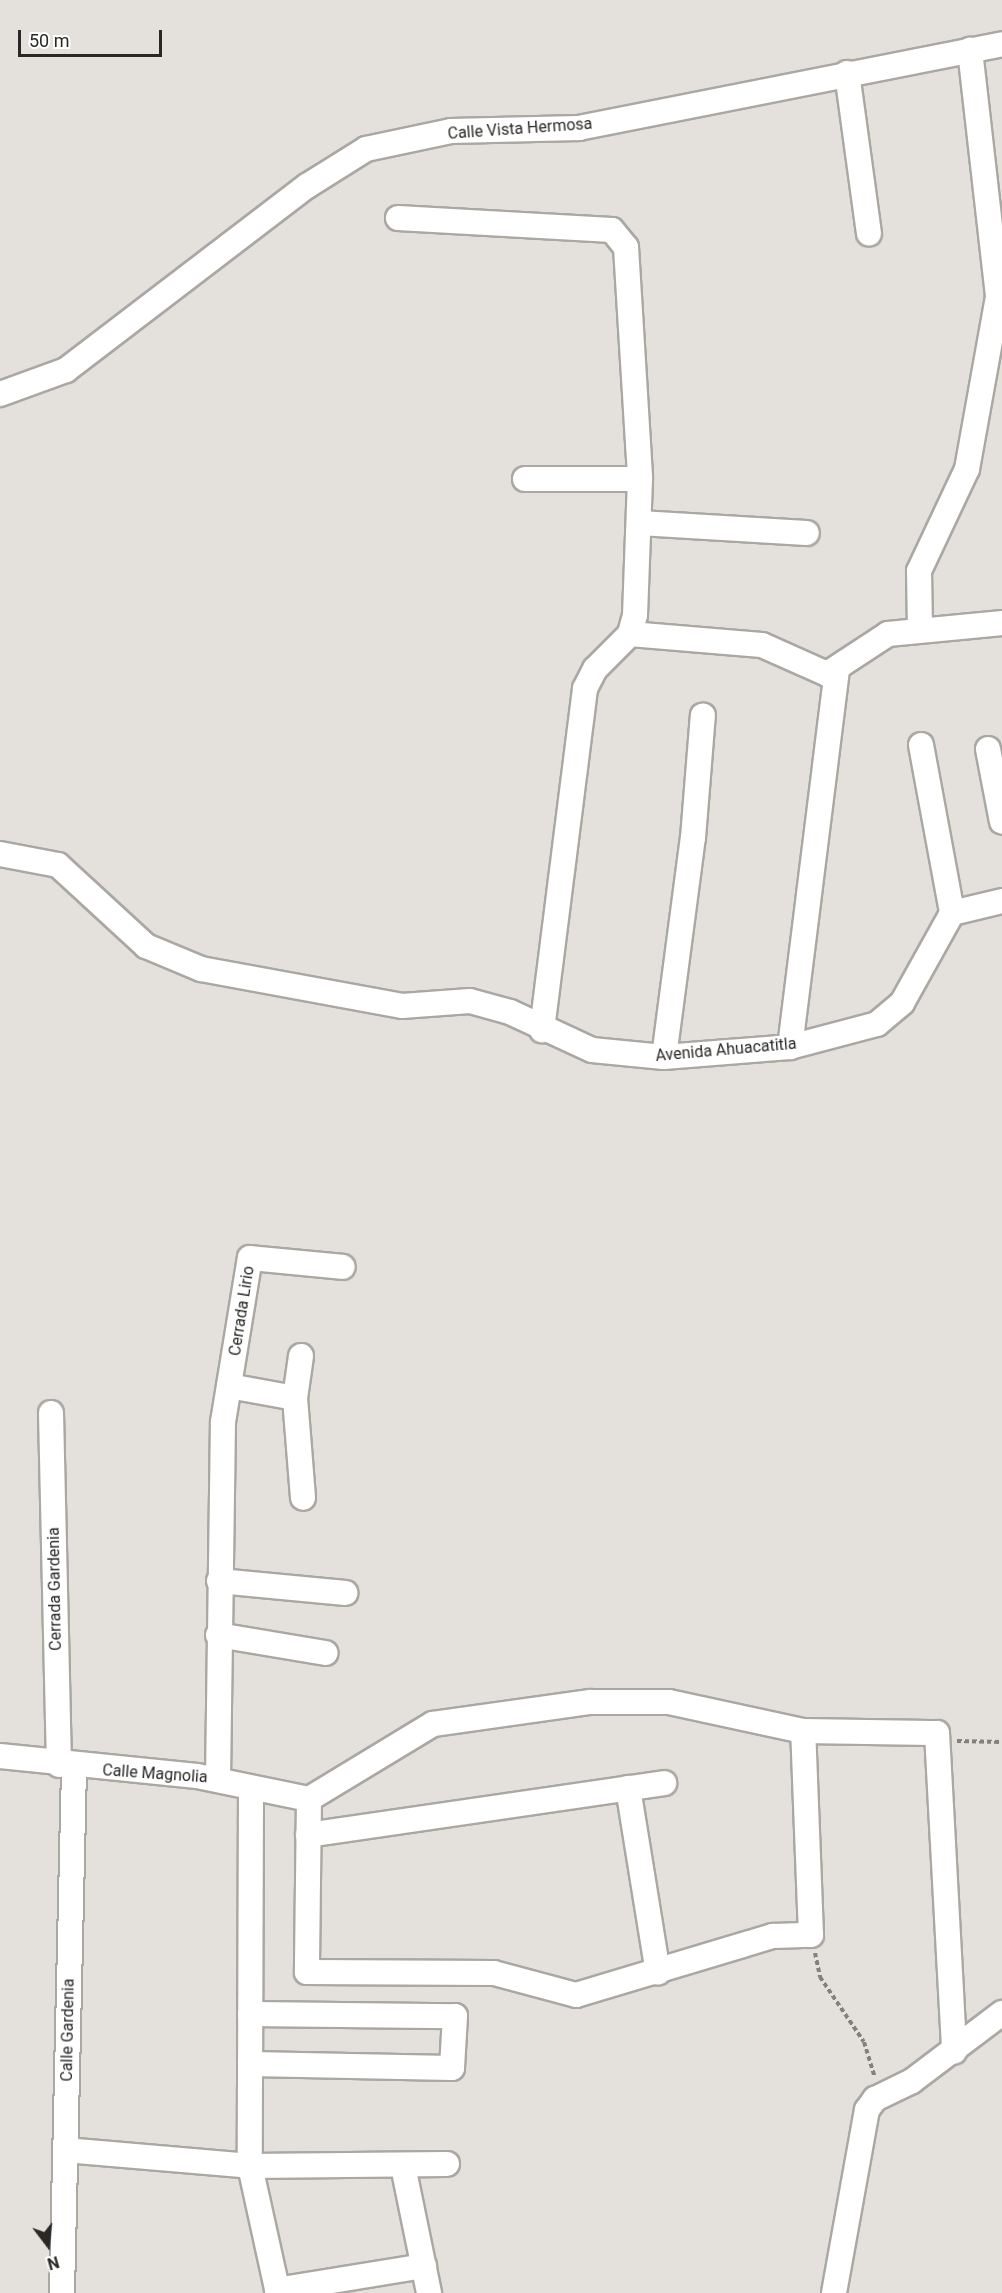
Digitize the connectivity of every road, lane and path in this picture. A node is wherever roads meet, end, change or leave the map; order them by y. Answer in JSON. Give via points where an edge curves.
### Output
{"nodes":[{"id":1,"x":1002,"y":44,"type":"edge"},
{"id":2,"x":970,"y":51,"type":"junction"},
{"id":3,"x":847,"y":72,"type":"junction"},
{"id":4,"x":398,"y":218,"type":"dead end"},
{"id":5,"x":868,"y":234,"type":"dead end"},
{"id":6,"x":0,"y":394,"type":"edge"},
{"id":7,"x":525,"y":479,"type":"dead end"},
{"id":8,"x":640,"y":479,"type":"junction"},
{"id":9,"x":639,"y":523,"type":"junction"},
{"id":10,"x":807,"y":533,"type":"dead end"},
{"id":11,"x":1002,"y":623,"type":"edge"},
{"id":12,"x":920,"y":628,"type":"junction"},
{"id":13,"x":630,"y":634,"type":"junction"},
{"id":14,"x":837,"y":672,"type":"junction"},
{"id":15,"x":703,"y":715,"type":"dead end"},
{"id":16,"x":921,"y":745,"type":"dead end"},
{"id":17,"x":988,"y":749,"type":"dead end"},
{"id":18,"x":1002,"y":822,"type":"edge"},
{"id":19,"x":0,"y":854,"type":"edge"},
{"id":20,"x":1002,"y":901,"type":"edge"},
{"id":21,"x":952,"y":913,"type":"junction"},
{"id":22,"x":542,"y":1030,"type":"junction"},
{"id":23,"x":790,"y":1047,"type":"junction"},
{"id":24,"x":664,"y":1057,"type":"junction"},
{"id":25,"x":343,"y":1267,"type":"dead end"},
{"id":26,"x":301,"y":1356,"type":"dead end"},
{"id":27,"x":229,"y":1386,"type":"junction"},
{"id":28,"x":296,"y":1398,"type":"junction"},
{"id":29,"x":51,"y":1413,"type":"dead end"},
{"id":30,"x":303,"y":1498,"type":"dead end"},
{"id":31,"x":219,"y":1581,"type":"junction"},
{"id":32,"x":345,"y":1593,"type":"dead end"},
{"id":33,"x":218,"y":1635,"type":"junction"},
{"id":34,"x":325,"y":1653,"type":"dead end"},
{"id":35,"x":803,"y":1731,"type":"junction"},
{"id":36,"x":937,"y":1733,"type":"junction"},
{"id":37,"x":1002,"y":1742,"type":"edge"},
{"id":38,"x":0,"y":1756,"type":"edge"},
{"id":39,"x":67,"y":1766,"type":"junction"},
{"id":40,"x":218,"y":1779,"type":"junction"},
{"id":41,"x":664,"y":1783,"type":"dead end"},
{"id":42,"x":628,"y":1788,"type":"junction"},
{"id":43,"x":251,"y":1791,"type":"junction"},
{"id":44,"x":309,"y":1799,"type":"junction"},
{"id":45,"x":309,"y":1835,"type":"junction"},
{"id":46,"x":811,"y":1935,"type":"junction"},
{"id":47,"x":658,"y":1974,"type":"junction"},
{"id":48,"x":1002,"y":2013,"type":"edge"},
{"id":49,"x":250,"y":2014,"type":"junction"},
{"id":50,"x":954,"y":2052,"type":"junction"},
{"id":51,"x":250,"y":2064,"type":"junction"},
{"id":52,"x":875,"y":2099,"type":"junction"},
{"id":53,"x":65,"y":2151,"type":"junction"},
{"id":54,"x":447,"y":2164,"type":"dead end"},
{"id":55,"x":250,"y":2166,"type":"junction"},
{"id":56,"x":403,"y":2166,"type":"junction"},
{"id":57,"x":424,"y":2266,"type":"junction"},
{"id":58,"x":278,"y":2291,"type":"edge"},
{"id":59,"x":62,"y":2293,"type":"edge"},
{"id":60,"x":429,"y":2293,"type":"edge"},
{"id":61,"x":834,"y":2293,"type":"edge"}],
"edges":[{"from":1,"to":2,"type":"street","name":"Calle Vista Hermosa"},
{"from":2,"to":3,"type":"street","name":"Calle Vista Hermosa"},
{"from":2,"to":12,"type":"street","via":[[998,296],[967,469],[919,571]]},
{"from":3,"to":5,"type":"street"},
{"from":3,"to":6,"type":"street","name":"Calle Vista Hermosa","via":[[579,128],[452,131],[366,149],[307,186],[66,370]]},
{"from":4,"to":8,"type":"street","via":[[612,230],[620,236],[626,246]]},
{"from":7,"to":8,"type":"street"},
{"from":8,"to":9,"type":"street"},
{"from":9,"to":10,"type":"street"},
{"from":9,"to":13,"type":"street"},
{"from":11,"to":12,"type":"street"},
{"from":12,"to":14,"type":"street","via":[[876,639]]},
{"from":13,"to":14,"type":"street","via":[[762,645],[817,671]]},
{"from":13,"to":22,"type":"street","via":[[595,669],[585,689]]},
{"from":14,"to":23,"type":"street"},
{"from":15,"to":24,"type":"street","via":[[693,838]]},
{"from":16,"to":21,"type":"street"},
{"from":17,"to":18,"type":"street"},
{"from":19,"to":22,"type":"street","name":"Avenida Ahuacatitla","via":[[42,859],[72,874],[146,946],[173,960],[306,992],[386,1004],[470,1001],[510,1012]]},
{"from":20,"to":21,"type":"street"},
{"from":21,"to":23,"type":"street","name":"Avenida Ahuacatitla","via":[[890,1016],[863,1029]]},
{"from":22,"to":24,"type":"street","name":"Avenida Ahuacatitla","via":[[592,1050]]},
{"from":23,"to":24,"type":"street","name":"Avenida Ahuacatitla"},
{"from":25,"to":27,"type":"street","name":"Cerrada Lirio","via":[[250,1258]]},
{"from":26,"to":28,"type":"street"},
{"from":27,"to":28,"type":"street"},
{"from":27,"to":31,"type":"street","name":"Cerrada Lirio"},
{"from":28,"to":30,"type":"street"},
{"from":29,"to":39,"type":"street","name":"Cerrada Gardenia"},
{"from":31,"to":32,"type":"street"},
{"from":31,"to":33,"type":"street","name":"Cerrada Lirio"},
{"from":33,"to":34,"type":"street"},
{"from":33,"to":40,"type":"street","name":"Cerrada Lirio"},
{"from":35,"to":36,"type":"street"},
{"from":35,"to":44,"type":"street","via":[[669,1702],[568,1705],[433,1724]]},
{"from":35,"to":46,"type":"street"},
{"from":36,"to":37,"type":"path","via":[[961,1743]]},
{"from":36,"to":50,"type":"street"},
{"from":38,"to":39,"type":"street","name":"Calle Magnolia"},
{"from":39,"to":40,"type":"street","name":"Calle Magnolia"},
{"from":39,"to":53,"type":"street","name":"Calle Gardenia"},
{"from":40,"to":43,"type":"street","name":"Calle Magnolia"},
{"from":41,"to":42,"type":"street"},
{"from":42,"to":45,"type":"street"},
{"from":42,"to":47,"type":"street"},
{"from":43,"to":44,"type":"street","name":"Calle Magnolia"},
{"from":43,"to":49,"type":"street"},
{"from":44,"to":45,"type":"street"},
{"from":45,"to":47,"type":"street","via":[[307,1972],[494,1973],[576,1995]]},
{"from":46,"to":47,"type":"street","via":[[773,1936]]},
{"from":46,"to":52,"type":"path","via":[[820,1977],[864,2042],[876,2081]]},
{"from":48,"to":50,"type":"street"},
{"from":49,"to":51,"type":"street"},
{"from":49,"to":51,"type":"street","via":[[455,2016],[452,2068]]},
{"from":50,"to":52,"type":"street"},
{"from":51,"to":55,"type":"street"},
{"from":52,"to":61,"type":"street","via":[[863,2128]]},
{"from":53,"to":55,"type":"street"},
{"from":53,"to":59,"type":"street","name":"Calle Gardenia"},
{"from":54,"to":56,"type":"street"},
{"from":55,"to":56,"type":"street"},
{"from":55,"to":58,"type":"street"},
{"from":56,"to":57,"type":"street"},
{"from":57,"to":58,"type":"street"},
{"from":57,"to":60,"type":"street"}]}
